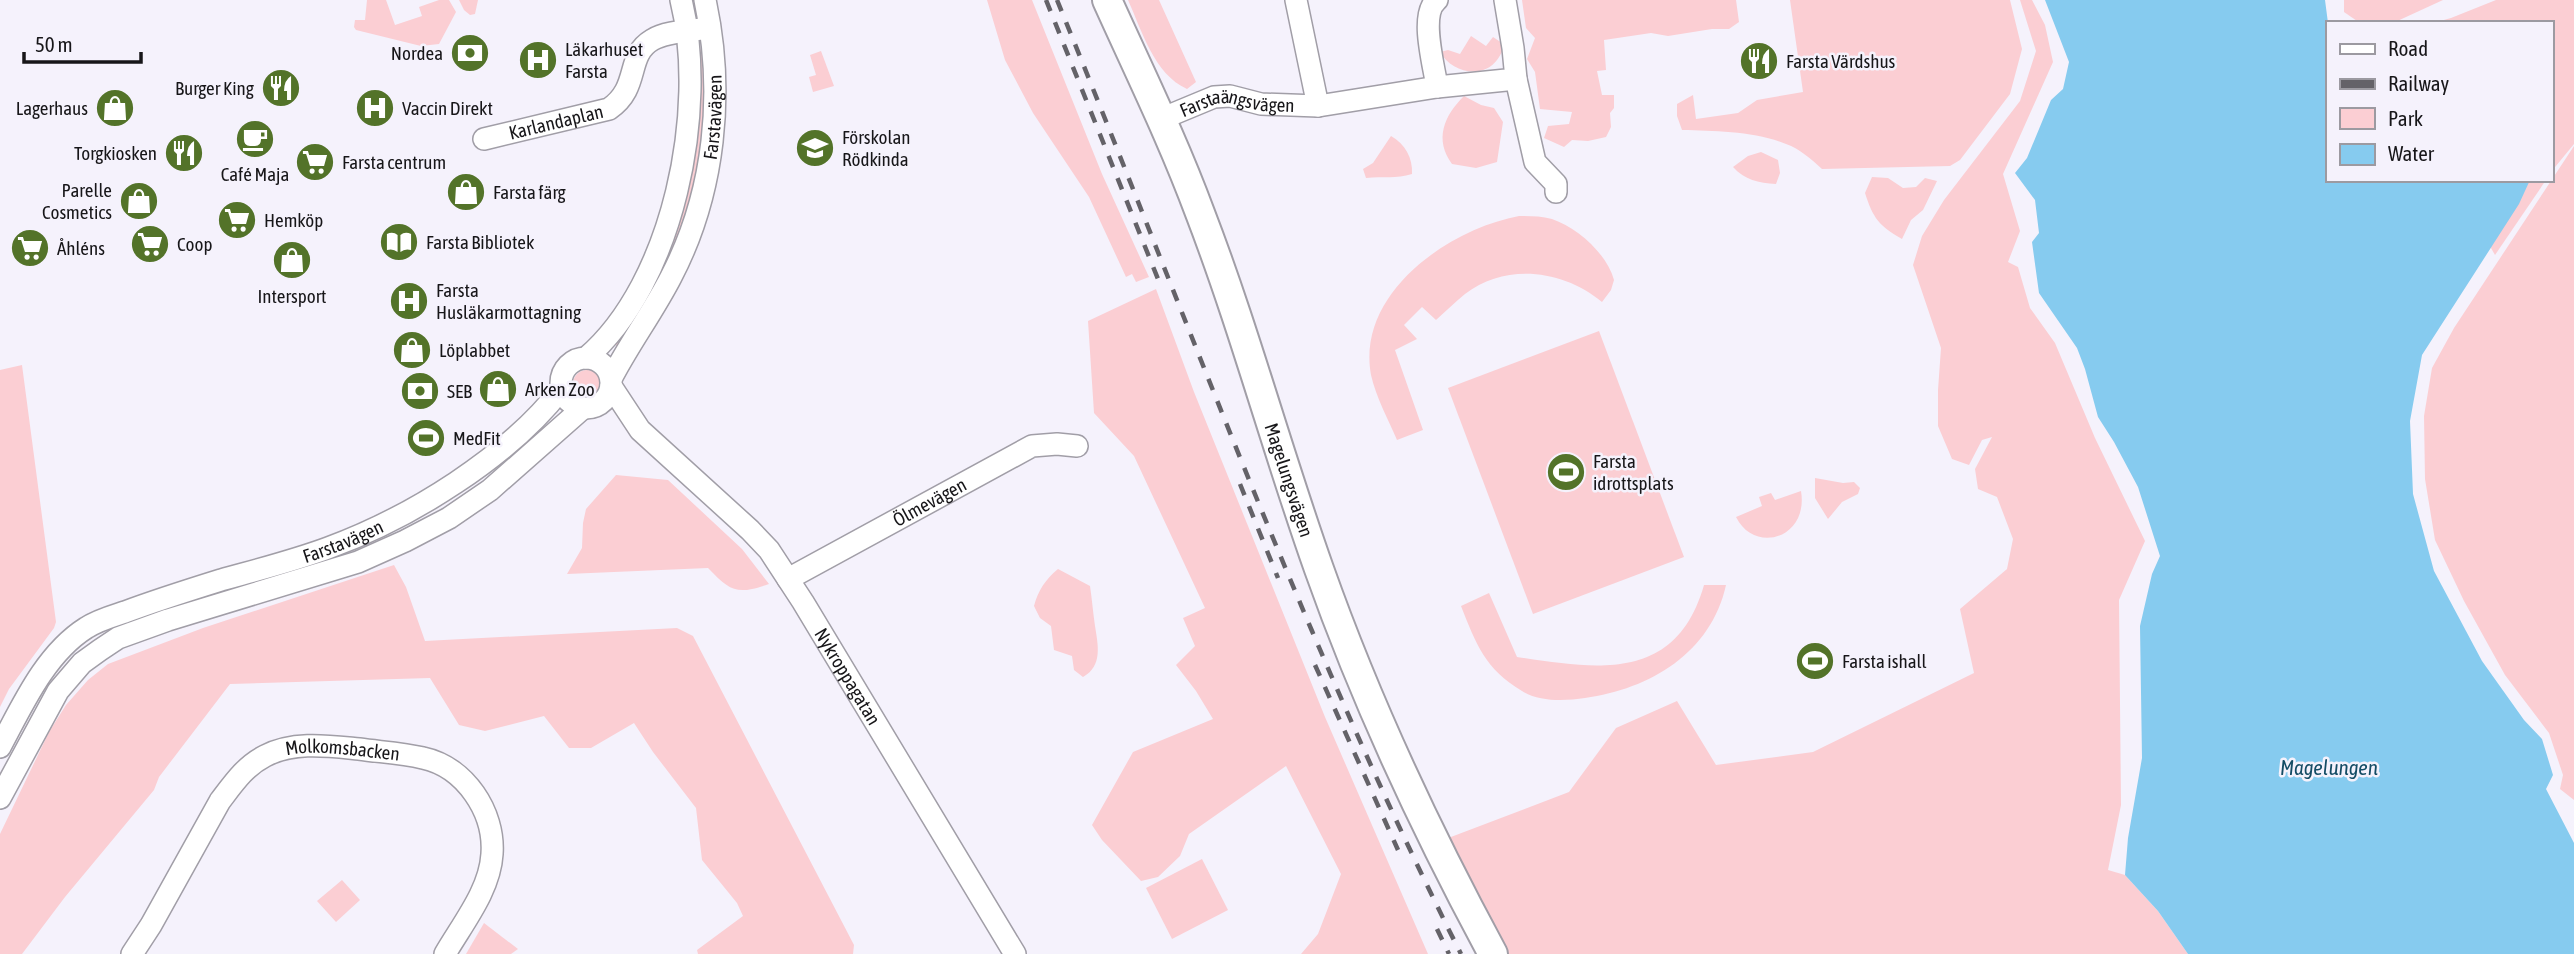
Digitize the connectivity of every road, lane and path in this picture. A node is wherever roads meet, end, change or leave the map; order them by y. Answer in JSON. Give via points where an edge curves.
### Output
{"nodes":[{"id":1,"x":681,"y":0,"type":"edge"},
{"id":2,"x":705,"y":0,"type":"edge"},
{"id":3,"x":1107,"y":0,"type":"edge"},
{"id":4,"x":1296,"y":0,"type":"edge"},
{"id":5,"x":1437,"y":0,"type":"edge"},
{"id":6,"x":1505,"y":0,"type":"edge"},
{"id":7,"x":711,"y":28,"type":"junction"},
{"id":8,"x":689,"y":30,"type":"junction"},
{"id":9,"x":1516,"y":79,"type":"junction"},
{"id":10,"x":1437,"y":86,"type":"junction"},
{"id":11,"x":1318,"y":106,"type":"junction"},
{"id":12,"x":1161,"y":120,"type":"junction"},
{"id":13,"x":484,"y":139,"type":"dead end"},
{"id":14,"x":1556,"y":192,"type":"dead end"},
{"id":15,"x":586,"y":358,"type":"junction"},
{"id":16,"x":611,"y":383,"type":"junction"},
{"id":17,"x":562,"y":388,"type":"junction"},
{"id":18,"x":589,"y":408,"type":"junction"},
{"id":19,"x":640,"y":430,"type":"junction"},
{"id":20,"x":1077,"y":446,"type":"dead end"},
{"id":21,"x":328,"y":548,"type":"junction"},
{"id":22,"x":308,"y":576,"type":"junction"},
{"id":23,"x":788,"y":579,"type":"junction"},
{"id":24,"x":86,"y":628,"type":"junction"},
{"id":25,"x":118,"y":638,"type":"junction"},
{"id":26,"x":0,"y":747,"type":"edge"},
{"id":27,"x":0,"y":797,"type":"edge"},
{"id":28,"x":132,"y":954,"type":"edge"},
{"id":29,"x":445,"y":954,"type":"edge"},
{"id":30,"x":1014,"y":954,"type":"edge"},
{"id":31,"x":1493,"y":954,"type":"edge"}],
"edges":[{"from":1,"to":8,"type":"street","name":"Farstavägen"},
{"from":2,"to":7,"type":"street","name":"Farstavägen"},
{"from":3,"to":12,"type":"main road","name":"Magelungsvägen"},
{"from":4,"to":11,"type":"street","name":"Farstaängsvägen"},
{"from":5,"to":10,"type":"street","via":[[1427,21]]},
{"from":6,"to":9,"type":"street"},
{"from":7,"to":8,"type":"street","name":"Karlandaplan"},
{"from":7,"to":16,"type":"street","name":"Farstavägen","via":[[715,109],[709,167],[695,218],[671,279]]},
{"from":8,"to":13,"type":"street","name":"Karlandaplan","via":[[653,39],[640,49],[629,86],[609,109]]},
{"from":8,"to":15,"type":"street","name":"Farstavägen","via":[[689,128],[672,214],[632,300],[603,344]]},
{"from":9,"to":10,"type":"street","name":"Farstaängsvägen"},
{"from":9,"to":14,"type":"street","via":[[1535,162],[1556,184]]},
{"from":10,"to":11,"type":"street","name":"Farstaängsvägen"},
{"from":11,"to":12,"type":"street","name":"Farstaängsvägen","via":[[1214,97]]},
{"from":12,"to":31,"type":"main road","name":"Magelungsvägen","via":[[1221,267],[1343,632],[1409,789]]},
{"from":15,"to":16,"type":"street","via":[[607,369]]},
{"from":15,"to":17,"type":"street","name":"Farstavägen","via":[[567,367]]},
{"from":16,"to":18,"type":"street","name":"Farstavägen","via":[[605,400]]},
{"from":16,"to":19,"type":"street","name":"Nykroppagatan"},
{"from":17,"to":18,"type":"street","via":[[573,405]]},
{"from":17,"to":21,"type":"street","name":"Farstavägen","via":[[527,427],[474,469],[399,515]]},
{"from":18,"to":19,"type":"street","name":"Nykroppagatan"},
{"from":18,"to":22,"type":"street","name":"Farstavägen","via":[[449,518],[358,562]]},
{"from":19,"to":23,"type":"street","name":"Nykroppagatan","via":[[750,530]]},
{"from":20,"to":23,"type":"street","name":"Ölmevägen","via":[[1032,446]]},
{"from":21,"to":22,"type":"street"},
{"from":21,"to":24,"type":"street","name":"Farstavägen","via":[[166,597]]},
{"from":22,"to":25,"type":"street","name":"Farstavägen"},
{"from":23,"to":30,"type":"street","name":"Nykroppagatan"},
{"from":24,"to":25,"type":"street"},
{"from":24,"to":26,"type":"street","name":"Farstavägen","via":[[41,675]]},
{"from":25,"to":27,"type":"street","name":"Farstavägen","via":[[82,663],[58,691]]},
{"from":28,"to":29,"type":"street","name":"Molkomsbacken","via":[[234,783],[264,756],[300,745],[425,758],[459,776],[472,790],[491,830],[490,873]]}]}
